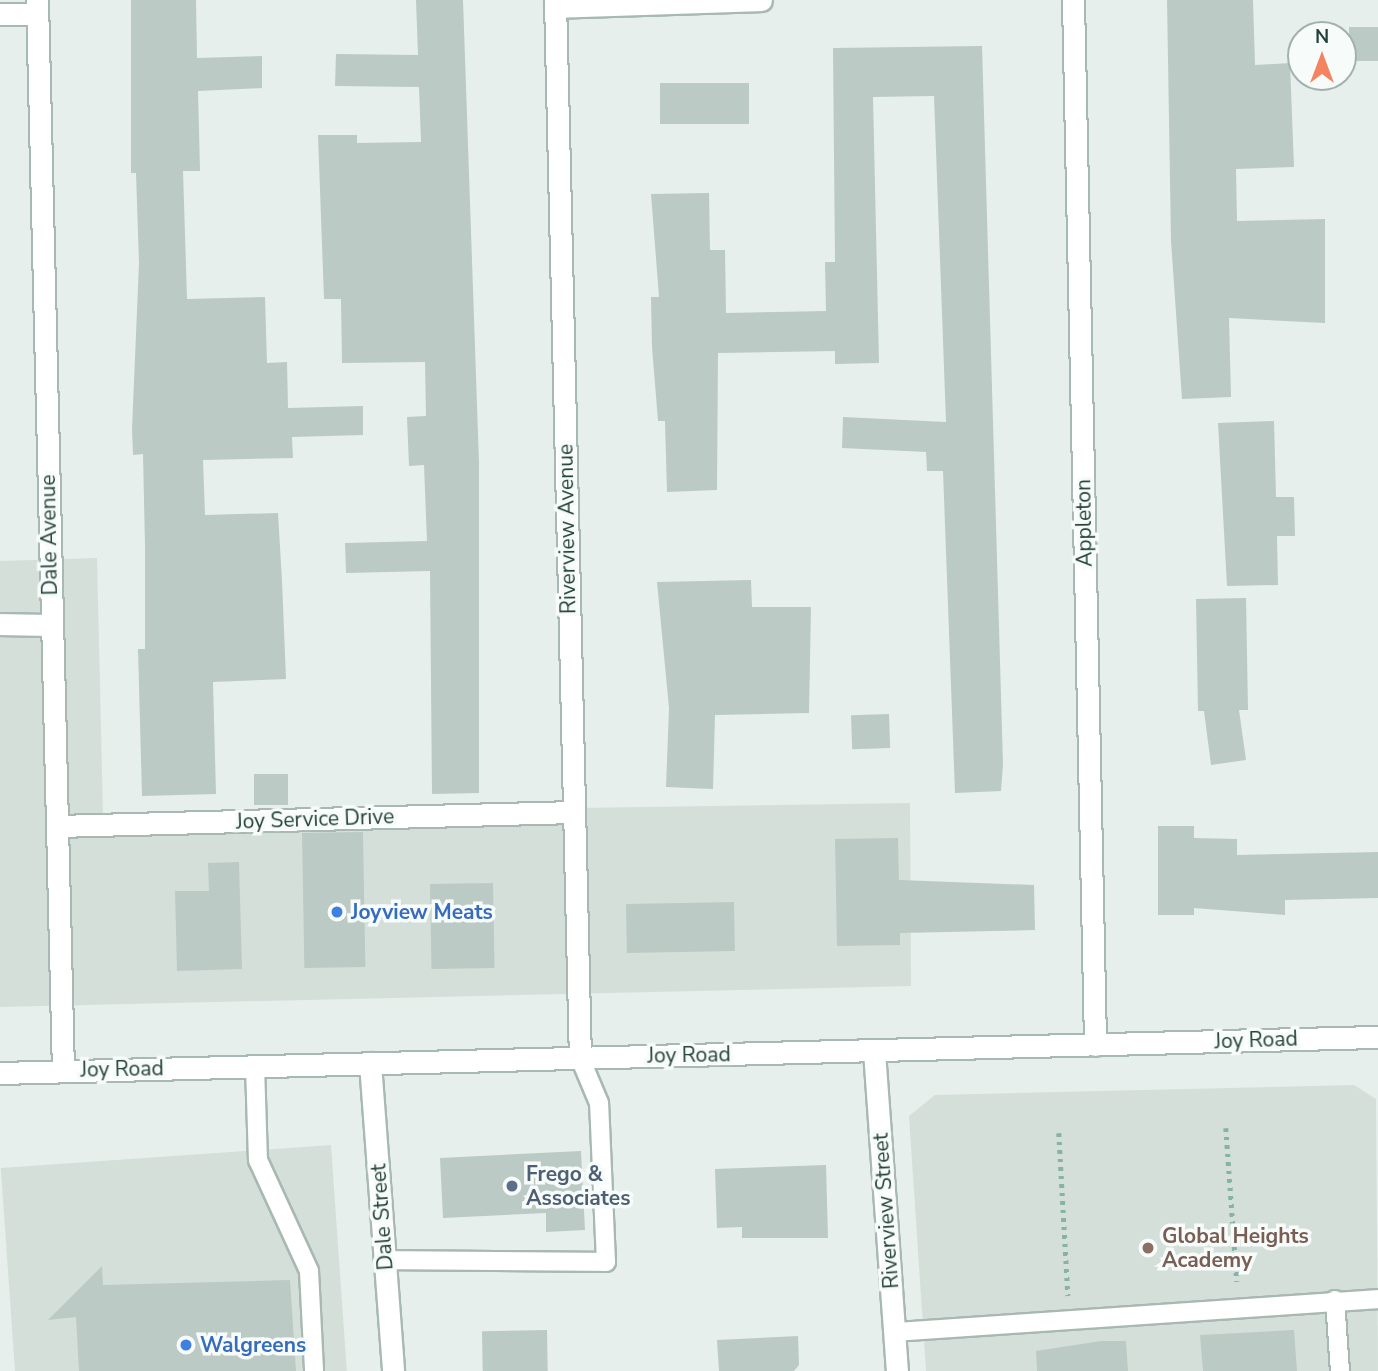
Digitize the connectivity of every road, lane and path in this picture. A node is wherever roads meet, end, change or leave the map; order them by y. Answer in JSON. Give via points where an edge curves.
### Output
{"nodes":[{"id":1,"x":761,"y":0,"type":"edge"},
{"id":2,"x":1073,"y":0,"type":"edge"},
{"id":3,"x":555,"y":3,"type":"edge"},
{"id":4,"x":37,"y":7,"type":"edge"},
{"id":5,"x":0,"y":14,"type":"edge"},
{"id":6,"x":0,"y":624,"type":"edge"},
{"id":7,"x":51,"y":625,"type":"junction"},
{"id":8,"x":574,"y":812,"type":"junction"},
{"id":9,"x":57,"y":826,"type":"junction"},
{"id":10,"x":1378,"y":1037,"type":"edge"},
{"id":11,"x":1095,"y":1045,"type":"junction"},
{"id":12,"x":874,"y":1051,"type":"junction"},
{"id":13,"x":580,"y":1058,"type":"junction"},
{"id":14,"x":370,"y":1063,"type":"junction"},
{"id":15,"x":255,"y":1066,"type":"junction"},
{"id":16,"x":63,"y":1070,"type":"junction"},
{"id":17,"x":0,"y":1073,"type":"edge"},
{"id":18,"x":1226,"y":1128,"type":"dead end"},
{"id":19,"x":1059,"y":1133,"type":"dead end"},
{"id":20,"x":385,"y":1260,"type":"junction"},
{"id":21,"x":1378,"y":1298,"type":"edge"},
{"id":22,"x":1335,"y":1300,"type":"junction"},
{"id":23,"x":1238,"y":1308,"type":"junction"},
{"id":24,"x":1069,"y":1321,"type":"junction"},
{"id":25,"x":895,"y":1332,"type":"junction"},
{"id":26,"x":314,"y":1371,"type":"edge"},
{"id":27,"x":393,"y":1371,"type":"edge"},
{"id":28,"x":897,"y":1371,"type":"edge"},
{"id":29,"x":1340,"y":1371,"type":"edge"}],
"edges":[{"from":1,"to":3,"type":"street"},
{"from":2,"to":11,"type":"street","name":"Appleton"},
{"from":3,"to":8,"type":"street","name":"Riverview Avenue"},
{"from":4,"to":5,"type":"street"},
{"from":4,"to":7,"type":"street","name":"Dale Avenue"},
{"from":6,"to":7,"type":"street"},
{"from":7,"to":9,"type":"street","name":"Dale Avenue"},
{"from":8,"to":9,"type":"street","name":"Joy Service Drive"},
{"from":8,"to":13,"type":"street","name":"Riverview Avenue"},
{"from":9,"to":16,"type":"street","name":"Dale Avenue"},
{"from":10,"to":11,"type":"street","name":"Joy Road"},
{"from":11,"to":12,"type":"street","name":"Joy Road"},
{"from":12,"to":13,"type":"street","name":"Joy Road"},
{"from":12,"to":25,"type":"street","name":"Riverview Street"},
{"from":13,"to":14,"type":"street","name":"Joy Road"},
{"from":13,"to":20,"type":"lane","via":[[599,1103],[606,1262]]},
{"from":14,"to":15,"type":"street","name":"Joy Road"},
{"from":14,"to":20,"type":"street","name":"Dale Street"},
{"from":15,"to":16,"type":"street","name":"Joy Road"},
{"from":15,"to":26,"type":"lane","via":[[258,1160],[309,1271]]},
{"from":16,"to":17,"type":"street","name":"Joy Road"},
{"from":18,"to":23,"type":"path"},
{"from":19,"to":24,"type":"path"},
{"from":20,"to":27,"type":"street","name":"Dale Street"},
{"from":21,"to":22,"type":"lane"},
{"from":22,"to":23,"type":"lane"},
{"from":22,"to":29,"type":"lane"},
{"from":23,"to":24,"type":"lane"},
{"from":24,"to":25,"type":"lane"},
{"from":25,"to":28,"type":"street","name":"Riverview Street"}]}
